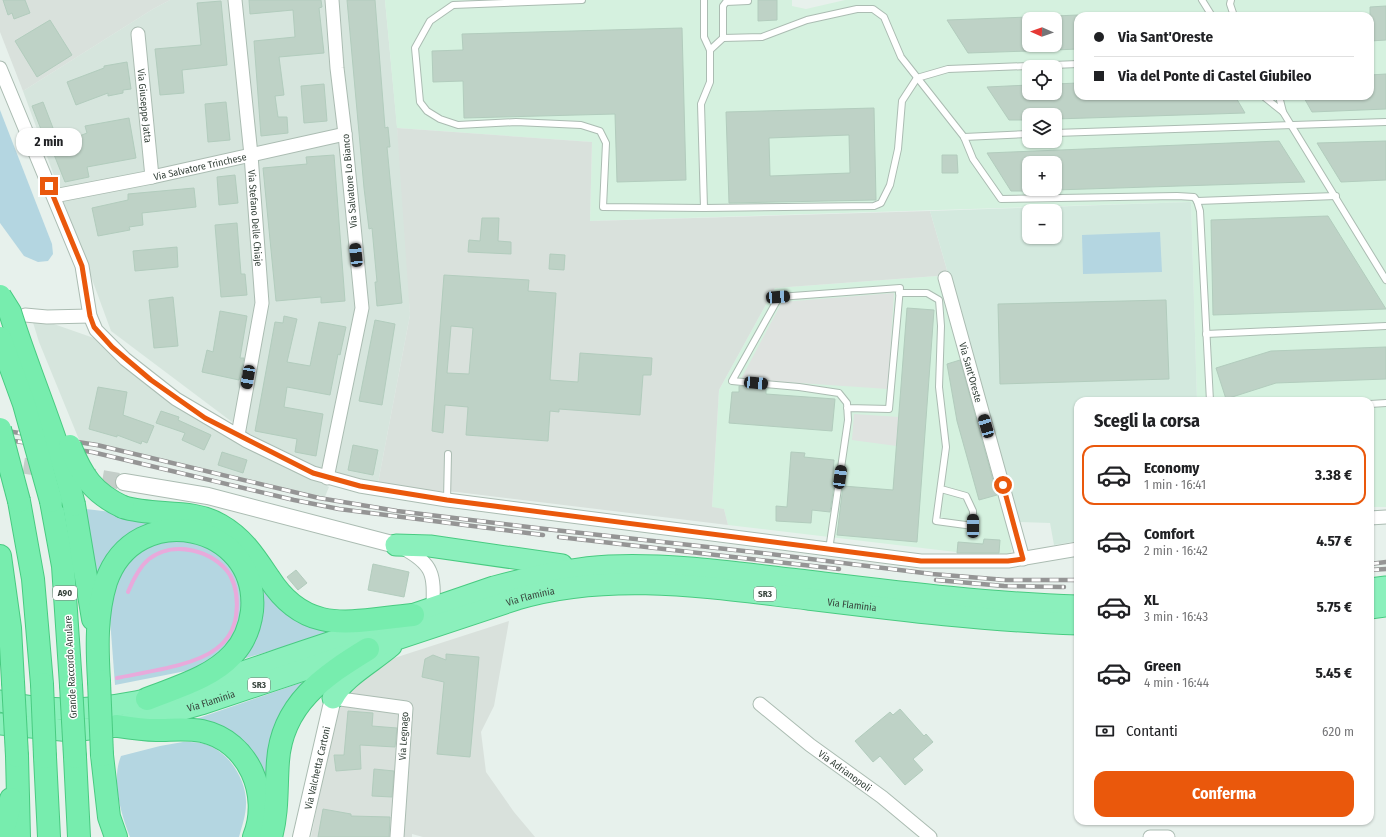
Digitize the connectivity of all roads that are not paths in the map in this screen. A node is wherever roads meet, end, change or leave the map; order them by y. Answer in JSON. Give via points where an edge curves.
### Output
{"nodes":[{"id":1,"x":235,"y":0,"type":"edge"},
{"id":2,"x":332,"y":0,"type":"edge"},
{"id":3,"x":582,"y":0,"type":"edge"},
{"id":4,"x":704,"y":0,"type":"edge"},
{"id":5,"x":1202,"y":0,"type":"edge"},
{"id":6,"x":1231,"y":0,"type":"edge"},
{"id":7,"x":748,"y":1,"type":"edge"},
{"id":8,"x":1210,"y":12,"type":"edge"},
{"id":9,"x":1233,"y":12,"type":"edge"},
{"id":10,"x":138,"y":34,"type":"dead end"},
{"id":11,"x":723,"y":38,"type":"junction"},
{"id":12,"x":710,"y":50,"type":"junction"},
{"id":13,"x":1074,"y":64,"type":"edge"},
{"id":14,"x":0,"y":68,"type":"edge"},
{"id":15,"x":917,"y":78,"type":"junction"},
{"id":16,"x":1268,"y":100,"type":"edge"},
{"id":17,"x":1280,"y":100,"type":"edge"},
{"id":18,"x":1283,"y":112,"type":"junction"},
{"id":19,"x":1386,"y":122,"type":"edge"},
{"id":20,"x":1290,"y":124,"type":"junction"},
{"id":21,"x":1062,"y":133,"type":"edge"},
{"id":22,"x":345,"y":134,"type":"junction"},
{"id":23,"x":1022,"y":134,"type":"edge"},
{"id":24,"x":964,"y":137,"type":"junction"},
{"id":25,"x":251,"y":155,"type":"junction"},
{"id":26,"x":152,"y":177,"type":"junction"},
{"id":27,"x":54,"y":196,"type":"junction"},
{"id":28,"x":1336,"y":196,"type":"junction"},
{"id":29,"x":1197,"y":201,"type":"junction"},
{"id":30,"x":704,"y":208,"type":"junction"},
{"id":31,"x":945,"y":278,"type":"dead end"},
{"id":32,"x":1386,"y":280,"type":"edge"},
{"id":33,"x":899,"y":293,"type":"junction"},
{"id":34,"x":0,"y":296,"type":"edge"},
{"id":35,"x":25,"y":315,"type":"dead end"},
{"id":36,"x":90,"y":316,"type":"junction"},
{"id":37,"x":1386,"y":326,"type":"edge"},
{"id":38,"x":1206,"y":334,"type":"junction"},
{"id":39,"x":9,"y":337,"type":"edge"},
{"id":40,"x":1210,"y":397,"type":"edge"},
{"id":41,"x":1386,"y":403,"type":"edge"},
{"id":42,"x":1374,"y":404,"type":"edge"},
{"id":43,"x":847,"y":408,"type":"junction"},
{"id":44,"x":0,"y":429,"type":"edge"},
{"id":45,"x":238,"y":436,"type":"junction"},
{"id":46,"x":448,"y":454,"type":"dead end"},
{"id":47,"x":327,"y":478,"type":"junction"},
{"id":48,"x":124,"y":482,"type":"tunnel mouth"},
{"id":49,"x":940,"y":490,"type":"junction"},
{"id":50,"x":447,"y":500,"type":"junction"},
{"id":51,"x":1374,"y":518,"type":"edge"},
{"id":52,"x":1386,"y":518,"type":"edge"},
{"id":53,"x":396,"y":545,"type":"junction"},
{"id":54,"x":829,"y":550,"type":"junction"},
{"id":55,"x":1074,"y":550,"type":"edge"},
{"id":56,"x":0,"y":556,"type":"edge"},
{"id":57,"x":1023,"y":559,"type":"junction"},
{"id":58,"x":594,"y":567,"type":"junction"},
{"id":59,"x":1386,"y":587,"type":"edge"},
{"id":60,"x":1374,"y":588,"type":"edge"},
{"id":61,"x":1074,"y":606,"type":"edge"},
{"id":62,"x":1386,"y":606,"type":"edge"},
{"id":63,"x":1374,"y":608,"type":"edge"},
{"id":64,"x":423,"y":611,"type":"junction"},
{"id":65,"x":1074,"y":624,"type":"edge"},
{"id":66,"x":400,"y":638,"type":"junction"},
{"id":67,"x":368,"y":649,"type":"junction"},
{"id":68,"x":97,"y":650,"type":"junction"},
{"id":69,"x":333,"y":698,"type":"junction"},
{"id":70,"x":148,"y":699,"type":"junction"},
{"id":71,"x":0,"y":701,"type":"edge"},
{"id":72,"x":760,"y":704,"type":"dead end"},
{"id":73,"x":0,"y":724,"type":"edge"},
{"id":74,"x":117,"y":726,"type":"junction"},
{"id":75,"x":17,"y":758,"type":"junction"},
{"id":76,"x":102,"y":758,"type":"junction"},
{"id":77,"x":0,"y":834,"type":"edge"},
{"id":78,"x":19,"y":837,"type":"edge"},
{"id":79,"x":49,"y":837,"type":"edge"},
{"id":80,"x":79,"y":837,"type":"edge"},
{"id":81,"x":102,"y":837,"type":"edge"},
{"id":82,"x":116,"y":837,"type":"edge"},
{"id":83,"x":254,"y":837,"type":"edge"},
{"id":84,"x":271,"y":837,"type":"edge"},
{"id":85,"x":301,"y":837,"type":"edge"},
{"id":86,"x":396,"y":837,"type":"edge"},
{"id":87,"x":930,"y":837,"type":"edge"},
{"id":88,"x":1150,"y":837,"type":"edge"},
{"id":89,"x":1168,"y":837,"type":"edge"}],
"edges":[{"from":1,"to":25,"type":"street","name":"Via Stefano Delle Chiaje"},
{"from":2,"to":22,"type":"street","name":"Via Salvatore Lo Bianco"},
{"from":3,"to":30,"type":"lane","via":[[453,5],[430,21],[415,48],[420,102],[427,111],[440,119],[458,124],[516,122],[581,125],[600,131],[606,143],[603,207]]},
{"from":4,"to":12,"type":"lane","via":[[704,37]]},
{"from":5,"to":8,"type":"lane"},
{"from":6,"to":9,"type":"lane"},
{"from":7,"to":11,"type":"lane","via":[[726,2],[723,6]]},
{"from":10,"to":26,"type":"street","name":"Via Giuseppe Jatta"},
{"from":11,"to":12,"type":"lane"},
{"from":11,"to":15,"type":"lane","via":[[762,37],[807,20],[873,9],[884,17],[901,56]]},
{"from":12,"to":30,"type":"lane","via":[[710,82],[701,104]]},
{"from":13,"to":15,"type":"lane","via":[[948,69]]},
{"from":14,"to":27,"type":"street"},
{"from":15,"to":24,"type":"lane"},
{"from":15,"to":30,"type":"lane","via":[[902,101],[898,148],[890,185],[881,203],[874,206]]},
{"from":16,"to":18,"type":"lane"},
{"from":17,"to":18,"type":"lane"},
{"from":18,"to":20,"type":"lane"},
{"from":19,"to":20,"type":"lane"},
{"from":20,"to":21,"type":"lane"},
{"from":20,"to":28,"type":"lane"},
{"from":22,"to":25,"type":"street","name":"Via Salvatore Trinchese"},
{"from":22,"to":47,"type":"street","name":"Via Salvatore Lo Bianco","via":[[362,308]]},
{"from":23,"to":24,"type":"lane"},
{"from":24,"to":29,"type":"lane","via":[[973,159],[1001,199],[1177,196],[1194,197]]},
{"from":25,"to":26,"type":"street","name":"Via Salvatore Trinchese"},
{"from":25,"to":45,"type":"street","name":"Via Stefano Delle Chiaje","via":[[262,303]]},
{"from":26,"to":27,"type":"street","name":"Via Salvatore Trinchese"},
{"from":27,"to":36,"type":"street","via":[[82,266]]},
{"from":28,"to":29,"type":"lane"},
{"from":28,"to":32,"type":"lane"},
{"from":29,"to":38,"type":"lane","via":[[1200,211]]},
{"from":31,"to":57,"type":"street","name":"Via Sant'Oreste"},
{"from":33,"to":43,"type":"lane","via":[[889,409]]},
{"from":33,"to":43,"type":"lane","via":[[900,288],[778,297],[732,381],[839,393],[847,403]]},
{"from":33,"to":49,"type":"lane","via":[[927,292],[939,300],[939,387],[946,447]]},
{"from":34,"to":39,"type":"highway","bridge":true,"via":[[10,312]]},
{"from":35,"to":36,"type":"street"},
{"from":36,"to":45,"type":"street","via":[[102,337],[151,380],[191,409]]},
{"from":37,"to":38,"type":"lane"},
{"from":38,"to":40,"type":"lane"},
{"from":39,"to":64,"type":"highway","bridge":true,"via":[[47,387],[82,472],[96,491],[123,507],[136,511],[200,517],[219,524],[245,544],[285,599],[313,616],[343,622]]},
{"from":39,"to":68,"type":"highway","bridge":true,"via":[[61,458],[83,548]]},
{"from":39,"to":80,"type":"highway","name":"Grande Raccordo Anulare","number":"A90","bridge":true,"via":[[24,404],[51,501],[63,572]]},
{"from":41,"to":42,"type":"lane"},
{"from":43,"to":54,"type":"lane","via":[[848,420]]},
{"from":44,"to":79,"type":"highway","bridge":true,"via":[[19,501],[35,595]]},
{"from":45,"to":47,"type":"street"},
{"from":46,"to":50,"type":"lane"},
{"from":47,"to":50,"type":"street","via":[[380,490]]},
{"from":48,"to":53,"type":"street","via":[[208,496]]},
{"from":49,"to":49,"type":"lane","via":[[936,521],[973,526],[973,511],[966,496]]},
{"from":50,"to":54,"type":"street"},
{"from":51,"to":52,"type":"street"},
{"from":53,"to":58,"type":"highway","via":[[430,546],[519,560]]},
{"from":53,"to":64,"type":"street","via":[[420,558],[430,569],[434,587]]},
{"from":54,"to":57,"type":"street","via":[[921,561]]},
{"from":55,"to":57,"type":"street"},
{"from":56,"to":75,"type":"highway","bridge":true,"via":[[10,628]]},
{"from":58,"to":61,"type":"highway","name":"Via Flaminia","number":"SR3","via":[[683,567],[939,596]]},
{"from":58,"to":64,"type":"highway","name":"Via Flaminia","number":"SR3","via":[[520,580]]},
{"from":59,"to":60,"type":"highway"},
{"from":62,"to":63,"type":"highway"},
{"from":64,"to":70,"type":"highway","name":"Via Flaminia","number":"SR3","via":[[210,682]]},
{"from":65,"to":66,"type":"highway","name":"Via Flaminia","number":"SR3","via":[[943,615],[700,587],[616,584],[575,586],[539,593]]},
{"from":66,"to":67,"type":"highway","name":"Via Flaminia","number":"SR3"},
{"from":66,"to":69,"type":"highway","via":[[349,677]]},
{"from":67,"to":74,"type":"highway","name":"Via Flaminia","number":"SR3","via":[[201,704]]},
{"from":67,"to":84,"type":"highway","via":[[322,678],[292,716],[280,750],[276,820]]},
{"from":68,"to":70,"type":"highway","via":[[100,611],[106,582],[115,563],[131,546],[149,534],[171,529],[195,531],[208,536],[228,550],[243,569],[251,590],[252,601],[247,633],[233,654],[207,675]]},
{"from":68,"to":76,"type":"highway","bridge":true},
{"from":69,"to":85,"type":"street","name":"Via Valchetta Cartoni"},
{"from":69,"to":86,"type":"street","name":"Via Legnago","via":[[406,708]]},
{"from":70,"to":71,"type":"highway","number":"SR3","via":[[85,709],[54,710]]},
{"from":72,"to":87,"type":"street","name":"Via Adrianopoli"},
{"from":73,"to":74,"type":"highway","name":"Via Flaminia","number":"SR3","via":[[70,731]]},
{"from":74,"to":83,"type":"highway","via":[[154,730],[192,729],[211,734],[229,744],[244,759],[257,782],[260,813]]},
{"from":75,"to":77,"type":"highway","via":[[9,809]]},
{"from":75,"to":78,"type":"highway"},
{"from":76,"to":81,"type":"highway"},
{"from":76,"to":82,"type":"highway","via":[[109,818]]},
{"from":88,"to":89,"type":"street"}]}
